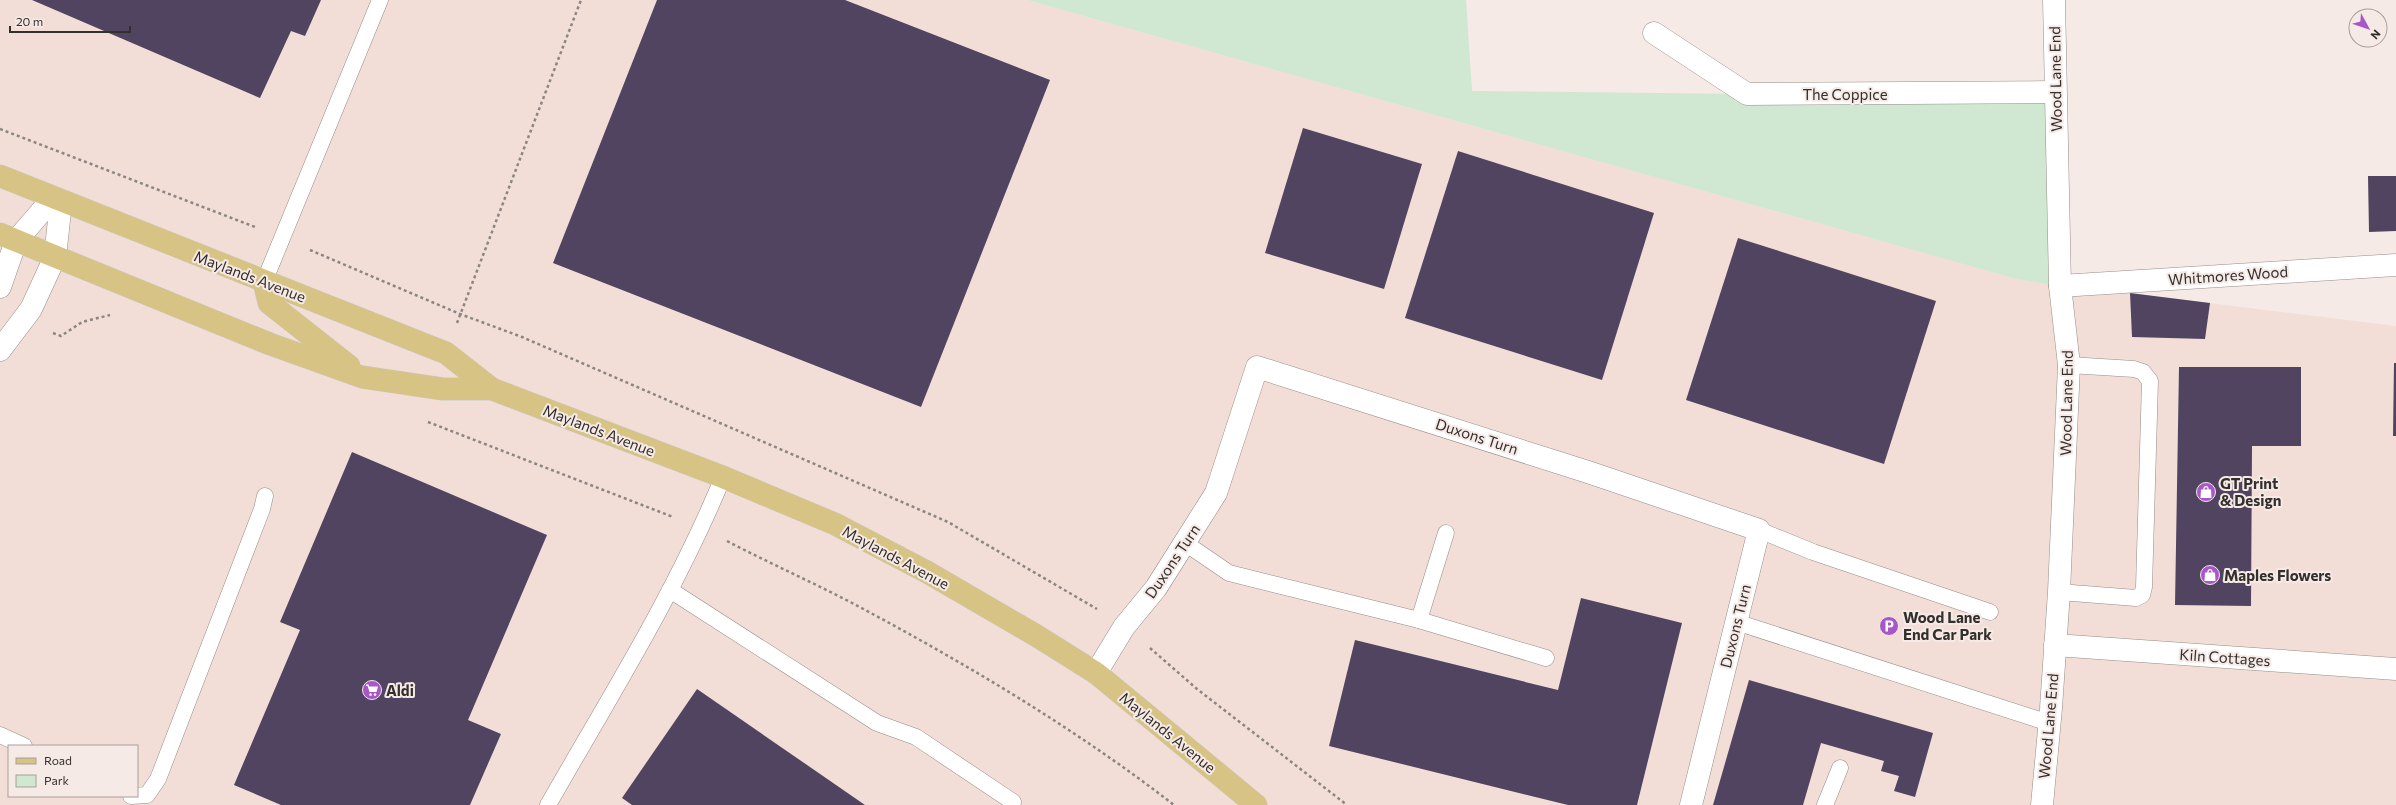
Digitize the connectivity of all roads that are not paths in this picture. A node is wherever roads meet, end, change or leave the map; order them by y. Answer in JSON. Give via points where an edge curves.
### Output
{"nodes":[{"id":1,"x":380,"y":0,"type":"edge"},
{"id":2,"x":2054,"y":0,"type":"edge"},
{"id":3,"x":1654,"y":33,"type":"dead end"},
{"id":4,"x":2055,"y":92,"type":"junction"},
{"id":5,"x":0,"y":176,"type":"edge"},
{"id":6,"x":57,"y":200,"type":"junction"},
{"id":7,"x":8,"y":238,"type":"edge"},
{"id":8,"x":55,"y":257,"type":"junction"},
{"id":9,"x":2396,"y":265,"type":"edge"},
{"id":10,"x":264,"y":282,"type":"junction"},
{"id":11,"x":2060,"y":286,"type":"junction"},
{"id":12,"x":0,"y":287,"type":"edge"},
{"id":13,"x":0,"y":350,"type":"edge"},
{"id":14,"x":2069,"y":365,"type":"junction"},
{"id":15,"x":362,"y":376,"type":"junction"},
{"id":16,"x":492,"y":389,"type":"junction"},
{"id":17,"x":724,"y":477,"type":"junction"},
{"id":18,"x":265,"y":496,"type":"dead end"},
{"id":19,"x":1759,"y":530,"type":"junction"},
{"id":20,"x":1446,"y":533,"type":"dead end"},
{"id":21,"x":1185,"y":543,"type":"junction"},
{"id":22,"x":670,"y":590,"type":"junction"},
{"id":23,"x":2058,"y":592,"type":"junction"},
{"id":24,"x":1990,"y":612,"type":"dead end"},
{"id":25,"x":1419,"y":620,"type":"junction"},
{"id":26,"x":1736,"y":622,"type":"junction"},
{"id":27,"x":2055,"y":645,"type":"junction"},
{"id":28,"x":1546,"y":658,"type":"dead end"},
{"id":29,"x":2396,"y":670,"type":"edge"},
{"id":30,"x":1096,"y":673,"type":"junction"},
{"id":31,"x":2049,"y":723,"type":"junction"},
{"id":32,"x":0,"y":735,"type":"edge"},
{"id":33,"x":22,"y":745,"type":"edge"},
{"id":34,"x":1840,"y":768,"type":"dead end"},
{"id":35,"x":138,"y":796,"type":"edge"},
{"id":36,"x":1013,"y":802,"type":"dead end"},
{"id":37,"x":1247,"y":802,"type":"edge"},
{"id":38,"x":548,"y":805,"type":"edge"},
{"id":39,"x":1692,"y":805,"type":"edge"},
{"id":40,"x":1825,"y":805,"type":"edge"},
{"id":41,"x":2042,"y":805,"type":"edge"}],
"edges":[{"from":1,"to":10,"type":"lane"},
{"from":2,"to":4,"type":"street","name":"Wood Lane End"},
{"from":3,"to":4,"type":"street","name":"The Coppice","via":[[1748,94]]},
{"from":4,"to":11,"type":"street","name":"Wood Lane End"},
{"from":5,"to":6,"type":"main road","name":"Maylands Avenue"},
{"from":6,"to":7,"type":"street"},
{"from":6,"to":8,"type":"street"},
{"from":6,"to":10,"type":"main road","name":"Maylands Avenue"},
{"from":7,"to":8,"type":"main road","name":"Maylands Avenue"},
{"from":7,"to":12,"type":"street"},
{"from":8,"to":13,"type":"street","via":[[31,309]]},
{"from":8,"to":15,"type":"main road","name":"Maylands Avenue","via":[[270,344]]},
{"from":9,"to":11,"type":"street","name":"Whitmores Wood"},
{"from":10,"to":15,"type":"main road","via":[[269,303]]},
{"from":10,"to":16,"type":"main road","name":"Maylands Avenue","via":[[446,353]]},
{"from":11,"to":14,"type":"street","name":"Wood Lane End"},
{"from":14,"to":23,"type":"street","name":"Wood Lane End"},
{"from":14,"to":23,"type":"lane","via":[[2134,369],[2144,372],[2150,381],[2144,587],[2142,595],[2136,598]]},
{"from":15,"to":16,"type":"main road","name":"Maylands Avenue","via":[[443,389]]},
{"from":16,"to":17,"type":"main road","name":"Maylands Avenue"},
{"from":17,"to":22,"type":"lane","via":[[702,528]]},
{"from":17,"to":30,"type":"main road","name":"Maylands Avenue","via":[[835,524],[894,555],[1037,636]]},
{"from":18,"to":35,"type":"lane","via":[[158,779],[147,795]]},
{"from":19,"to":21,"type":"street","name":"Duxons Turn","via":[[1588,472],[1257,367],[1216,493]]},
{"from":19,"to":24,"type":"lane","via":[[1813,552]]},
{"from":19,"to":26,"type":"street","name":"Duxons Turn"},
{"from":20,"to":25,"type":"lane"},
{"from":21,"to":25,"type":"lane","via":[[1230,573]]},
{"from":21,"to":30,"type":"street","name":"Duxons Turn","via":[[1156,588],[1124,627]]},
{"from":22,"to":36,"type":"lane","via":[[877,723],[916,737]]},
{"from":22,"to":38,"type":"lane"},
{"from":23,"to":27,"type":"street","name":"Wood Lane End"},
{"from":25,"to":28,"type":"lane"},
{"from":26,"to":31,"type":"lane"},
{"from":26,"to":39,"type":"street","name":"Duxons Turn"},
{"from":27,"to":29,"type":"street","name":"Kiln Cottages"},
{"from":27,"to":31,"type":"street","name":"Wood Lane End"},
{"from":30,"to":37,"type":"main road","name":"Maylands Avenue"},
{"from":31,"to":41,"type":"street","name":"Wood Lane End"},
{"from":32,"to":33,"type":"lane"},
{"from":34,"to":40,"type":"lane"}]}
